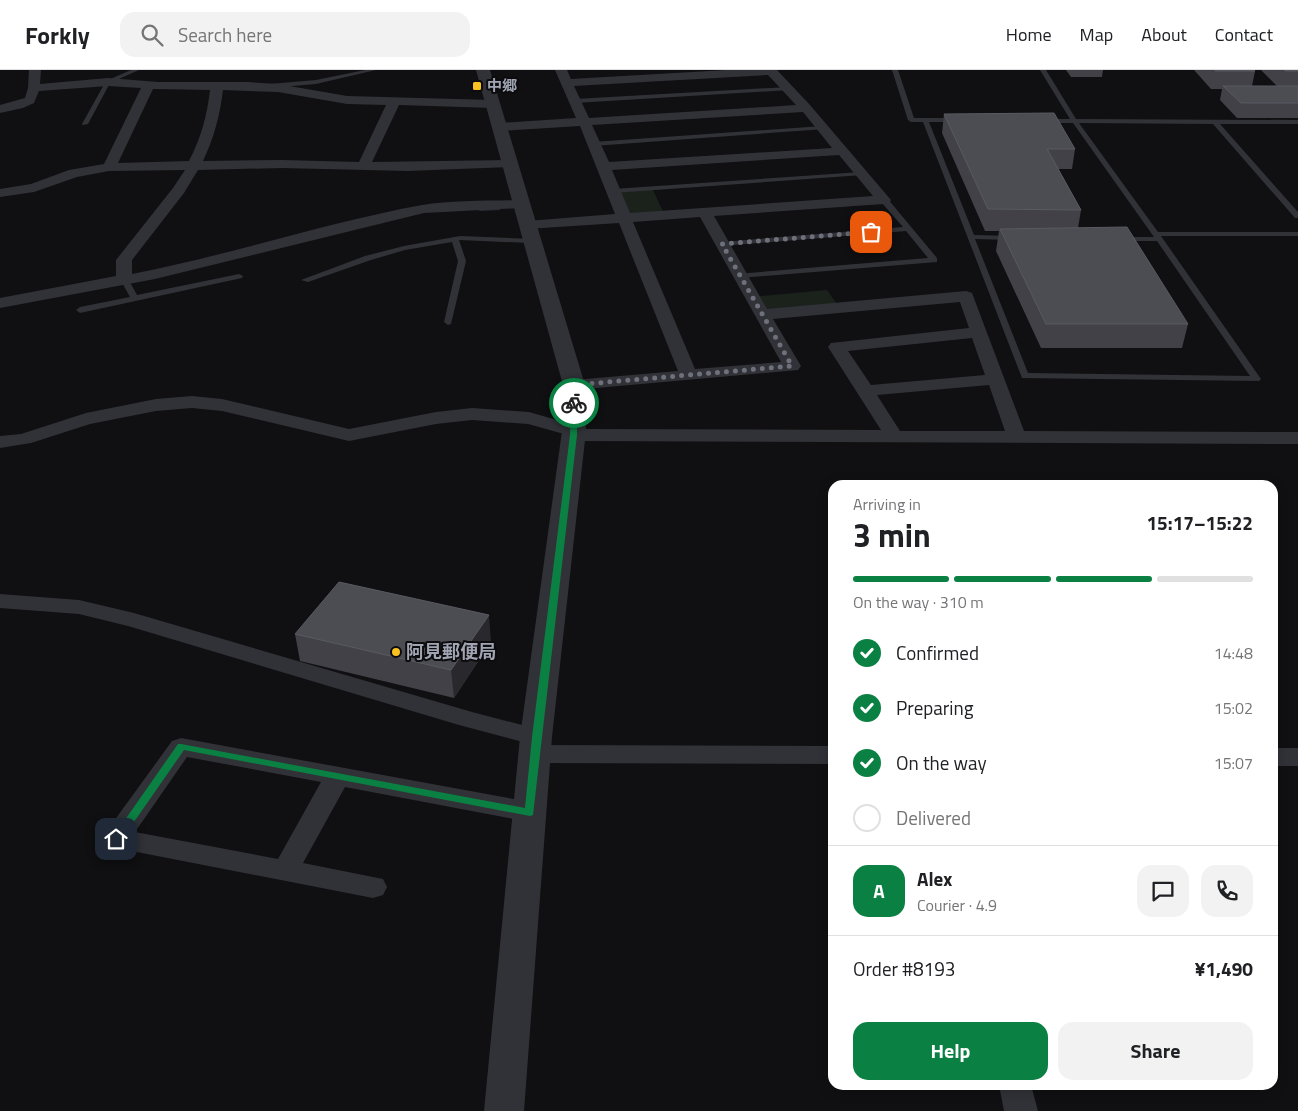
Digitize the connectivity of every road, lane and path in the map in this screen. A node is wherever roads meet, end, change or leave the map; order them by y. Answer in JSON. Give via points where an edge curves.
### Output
{"nodes":[{"id":1,"x":35,"y":70,"type":"edge"},
{"id":2,"x":136,"y":70,"type":"edge"},
{"id":3,"x":373,"y":70,"type":"edge"},
{"id":4,"x":483,"y":70,"type":"edge"},
{"id":5,"x":561,"y":70,"type":"edge"},
{"id":6,"x":770,"y":70,"type":"edge"},
{"id":7,"x":895,"y":70,"type":"edge"},
{"id":8,"x":1043,"y":70,"type":"edge"},
{"id":9,"x":108,"y":82,"type":"junction"},
{"id":10,"x":567,"y":83,"type":"junction"},
{"id":11,"x":149,"y":85,"type":"junction"},
{"id":12,"x":217,"y":85,"type":"junction"},
{"id":13,"x":262,"y":87,"type":"junction"},
{"id":14,"x":34,"y":88,"type":"junction"},
{"id":15,"x":788,"y":89,"type":"junction"},
{"id":16,"x":394,"y":102,"type":"junction"},
{"id":17,"x":575,"y":102,"type":"junction"},
{"id":18,"x":806,"y":108,"type":"junction"},
{"id":19,"x":0,"y":110,"type":"edge"},
{"id":20,"x":496,"y":115,"type":"junction"},
{"id":21,"x":925,"y":120,"type":"junction"},
{"id":22,"x":962,"y":120,"type":"edge"},
{"id":23,"x":1038,"y":121,"type":"edge"},
{"id":24,"x":583,"y":122,"type":"junction"},
{"id":25,"x":1075,"y":122,"type":"junction"},
{"id":26,"x":1215,"y":122,"type":"junction"},
{"id":27,"x":1298,"y":122,"type":"edge"},
{"id":28,"x":85,"y":124,"type":"dead end"},
{"id":29,"x":823,"y":128,"type":"junction"},
{"id":30,"x":593,"y":144,"type":"junction"},
{"id":31,"x":842,"y":151,"type":"junction"},
{"id":32,"x":510,"y":163,"type":"junction"},
{"id":33,"x":195,"y":164,"type":"junction"},
{"id":34,"x":364,"y":165,"type":"junction"},
{"id":35,"x":604,"y":166,"type":"junction"},
{"id":36,"x":109,"y":167,"type":"junction"},
{"id":37,"x":861,"y":174,"type":"junction"},
{"id":38,"x":613,"y":191,"type":"junction"},
{"id":39,"x":0,"y":192,"type":"edge"},
{"id":40,"x":884,"y":200,"type":"junction"},
{"id":41,"x":705,"y":213,"type":"junction"},
{"id":42,"x":1298,"y":216,"type":"edge"},
{"id":43,"x":624,"y":219,"type":"junction"},
{"id":44,"x":526,"y":223,"type":"junction"},
{"id":45,"x":908,"y":229,"type":"junction"},
{"id":46,"x":1298,"y":234,"type":"edge"},
{"id":47,"x":971,"y":237,"type":"junction"},
{"id":48,"x":1158,"y":237,"type":"junction"},
{"id":49,"x":1020,"y":238,"type":"edge"},
{"id":50,"x":455,"y":239,"type":"junction"},
{"id":51,"x":1110,"y":239,"type":"edge"},
{"id":52,"x":722,"y":244,"type":"junction"},
{"id":53,"x":239,"y":276,"type":"dead end"},
{"id":54,"x":739,"y":276,"type":"junction"},
{"id":55,"x":124,"y":279,"type":"junction"},
{"id":56,"x":305,"y":280,"type":"dead end"},
{"id":57,"x":135,"y":298,"type":"junction"},
{"id":58,"x":0,"y":303,"type":"edge"},
{"id":59,"x":80,"y":310,"type":"dead end"},
{"id":60,"x":762,"y":314,"type":"junction"},
{"id":61,"x":448,"y":322,"type":"dead end"},
{"id":62,"x":979,"y":332,"type":"junction"},
{"id":63,"x":689,"y":375,"type":"junction"},
{"id":64,"x":996,"y":379,"type":"junction"},
{"id":65,"x":574,"y":385,"type":"junction"},
{"id":66,"x":865,"y":391,"type":"junction"},
{"id":67,"x":574,"y":433,"type":"junction"},
{"id":68,"x":895,"y":437,"type":"junction"},
{"id":69,"x":1017,"y":437,"type":"junction"},
{"id":70,"x":1298,"y":438,"type":"edge"},
{"id":71,"x":0,"y":442,"type":"edge"},
{"id":72,"x":0,"y":601,"type":"edge"},
{"id":73,"x":535,"y":745,"type":"junction"},
{"id":74,"x":828,"y":754,"type":"edge"},
{"id":75,"x":1278,"y":757,"type":"edge"},
{"id":76,"x":1298,"y":757,"type":"edge"},
{"id":77,"x":338,"y":776,"type":"junction"},
{"id":78,"x":530,"y":812,"type":"junction"},
{"id":79,"x":285,"y":871,"type":"junction"},
{"id":80,"x":373,"y":887,"type":"dead end"},
{"id":81,"x":1016,"y":1090,"type":"edge"},
{"id":82,"x":504,"y":1111,"type":"edge"},
{"id":83,"x":1020,"y":1111,"type":"edge"}],
"edges":[{"from":1,"to":14,"type":"street"},
{"from":2,"to":9,"type":"lane"},
{"from":3,"to":13,"type":"lane","via":[[316,82]]},
{"from":4,"to":20,"type":"street"},
{"from":5,"to":10,"type":"street"},
{"from":6,"to":10,"type":"street"},
{"from":6,"to":15,"type":"street"},
{"from":7,"to":21,"type":"lane","via":[[911,120]]},
{"from":8,"to":25,"type":"lane"},
{"from":9,"to":11,"type":"street"},
{"from":9,"to":14,"type":"street"},
{"from":9,"to":28,"type":"lane"},
{"from":10,"to":17,"type":"street"},
{"from":11,"to":12,"type":"street"},
{"from":11,"to":36,"type":"street"},
{"from":12,"to":13,"type":"street"},
{"from":12,"to":33,"type":"street","via":[[214,110]]},
{"from":13,"to":16,"type":"street","via":[[347,100]]},
{"from":14,"to":19,"type":"street","via":[[30,100]]},
{"from":15,"to":17,"type":"lane"},
{"from":15,"to":18,"type":"street"},
{"from":16,"to":20,"type":"street"},
{"from":16,"to":34,"type":"street"},
{"from":17,"to":24,"type":"street"},
{"from":18,"to":24,"type":"street"},
{"from":18,"to":29,"type":"street"},
{"from":20,"to":24,"type":"street"},
{"from":20,"to":32,"type":"street"},
{"from":21,"to":22,"type":"lane"},
{"from":21,"to":47,"type":"lane"},
{"from":23,"to":25,"type":"lane"},
{"from":24,"to":30,"type":"street"},
{"from":25,"to":26,"type":"lane"},
{"from":25,"to":48,"type":"lane"},
{"from":26,"to":27,"type":"lane"},
{"from":26,"to":42,"type":"lane"},
{"from":29,"to":30,"type":"lane"},
{"from":29,"to":31,"type":"street"},
{"from":30,"to":35,"type":"street"},
{"from":31,"to":35,"type":"street"},
{"from":31,"to":37,"type":"street"},
{"from":32,"to":34,"type":"street","via":[[408,167]]},
{"from":32,"to":44,"type":"street"},
{"from":33,"to":34,"type":"street"},
{"from":33,"to":36,"type":"street"},
{"from":33,"to":55,"type":"street","via":[[179,190],[124,260]]},
{"from":35,"to":38,"type":"street"},
{"from":36,"to":39,"type":"street","via":[[74,174],[34,188]]},
{"from":37,"to":38,"type":"lane"},
{"from":37,"to":40,"type":"street"},
{"from":38,"to":43,"type":"street"},
{"from":40,"to":41,"type":"street"},
{"from":40,"to":45,"type":"lane"},
{"from":41,"to":43,"type":"street"},
{"from":41,"to":52,"type":"street"},
{"from":43,"to":44,"type":"street"},
{"from":43,"to":63,"type":"street"},
{"from":44,"to":50,"type":"lane","via":[[485,237]]},
{"from":44,"to":55,"type":"street","via":[[424,209],[235,256]]},
{"from":44,"to":65,"type":"street"},
{"from":45,"to":52,"type":"lane"},
{"from":45,"to":54,"type":"lane","via":[[934,260]]},
{"from":46,"to":48,"type":"lane"},
{"from":47,"to":48,"type":"lane","via":[[1025,376],[1256,379]]},
{"from":47,"to":49,"type":"lane"},
{"from":48,"to":51,"type":"lane"},
{"from":50,"to":56,"type":"lane","via":[[368,258]]},
{"from":50,"to":61,"type":"lane","via":[[462,261]]},
{"from":52,"to":54,"type":"street"},
{"from":53,"to":57,"type":"lane"},
{"from":54,"to":60,"type":"street"},
{"from":55,"to":57,"type":"lane"},
{"from":55,"to":58,"type":"street"},
{"from":57,"to":59,"type":"lane"},
{"from":60,"to":62,"type":"street","via":[[966,296]]},
{"from":60,"to":63,"type":"street","via":[[792,366]]},
{"from":62,"to":64,"type":"street"},
{"from":62,"to":66,"type":"street","via":[[837,347]]},
{"from":63,"to":65,"type":"street"},
{"from":64,"to":66,"type":"street"},
{"from":64,"to":69,"type":"street"},
{"from":65,"to":67,"type":"street"},
{"from":66,"to":68,"type":"street"},
{"from":67,"to":68,"type":"street"},
{"from":67,"to":71,"type":"street","via":[[529,418],[472,414],[348,436],[222,405],[192,402],[156,405],[86,419],[24,439]]},
{"from":67,"to":73,"type":"street"},
{"from":68,"to":69,"type":"street"},
{"from":69,"to":70,"type":"street"},
{"from":72,"to":73,"type":"street","via":[[79,607],[134,620],[459,716]]},
{"from":73,"to":74,"type":"street"},
{"from":73,"to":78,"type":"street"},
{"from":75,"to":76,"type":"street"},
{"from":77,"to":78,"type":"street"},
{"from":77,"to":79,"type":"street"},
{"from":77,"to":79,"type":"street","via":[[181,747],[116,839]]},
{"from":78,"to":82,"type":"street"},
{"from":79,"to":80,"type":"street"},
{"from":81,"to":83,"type":"street"}]}
